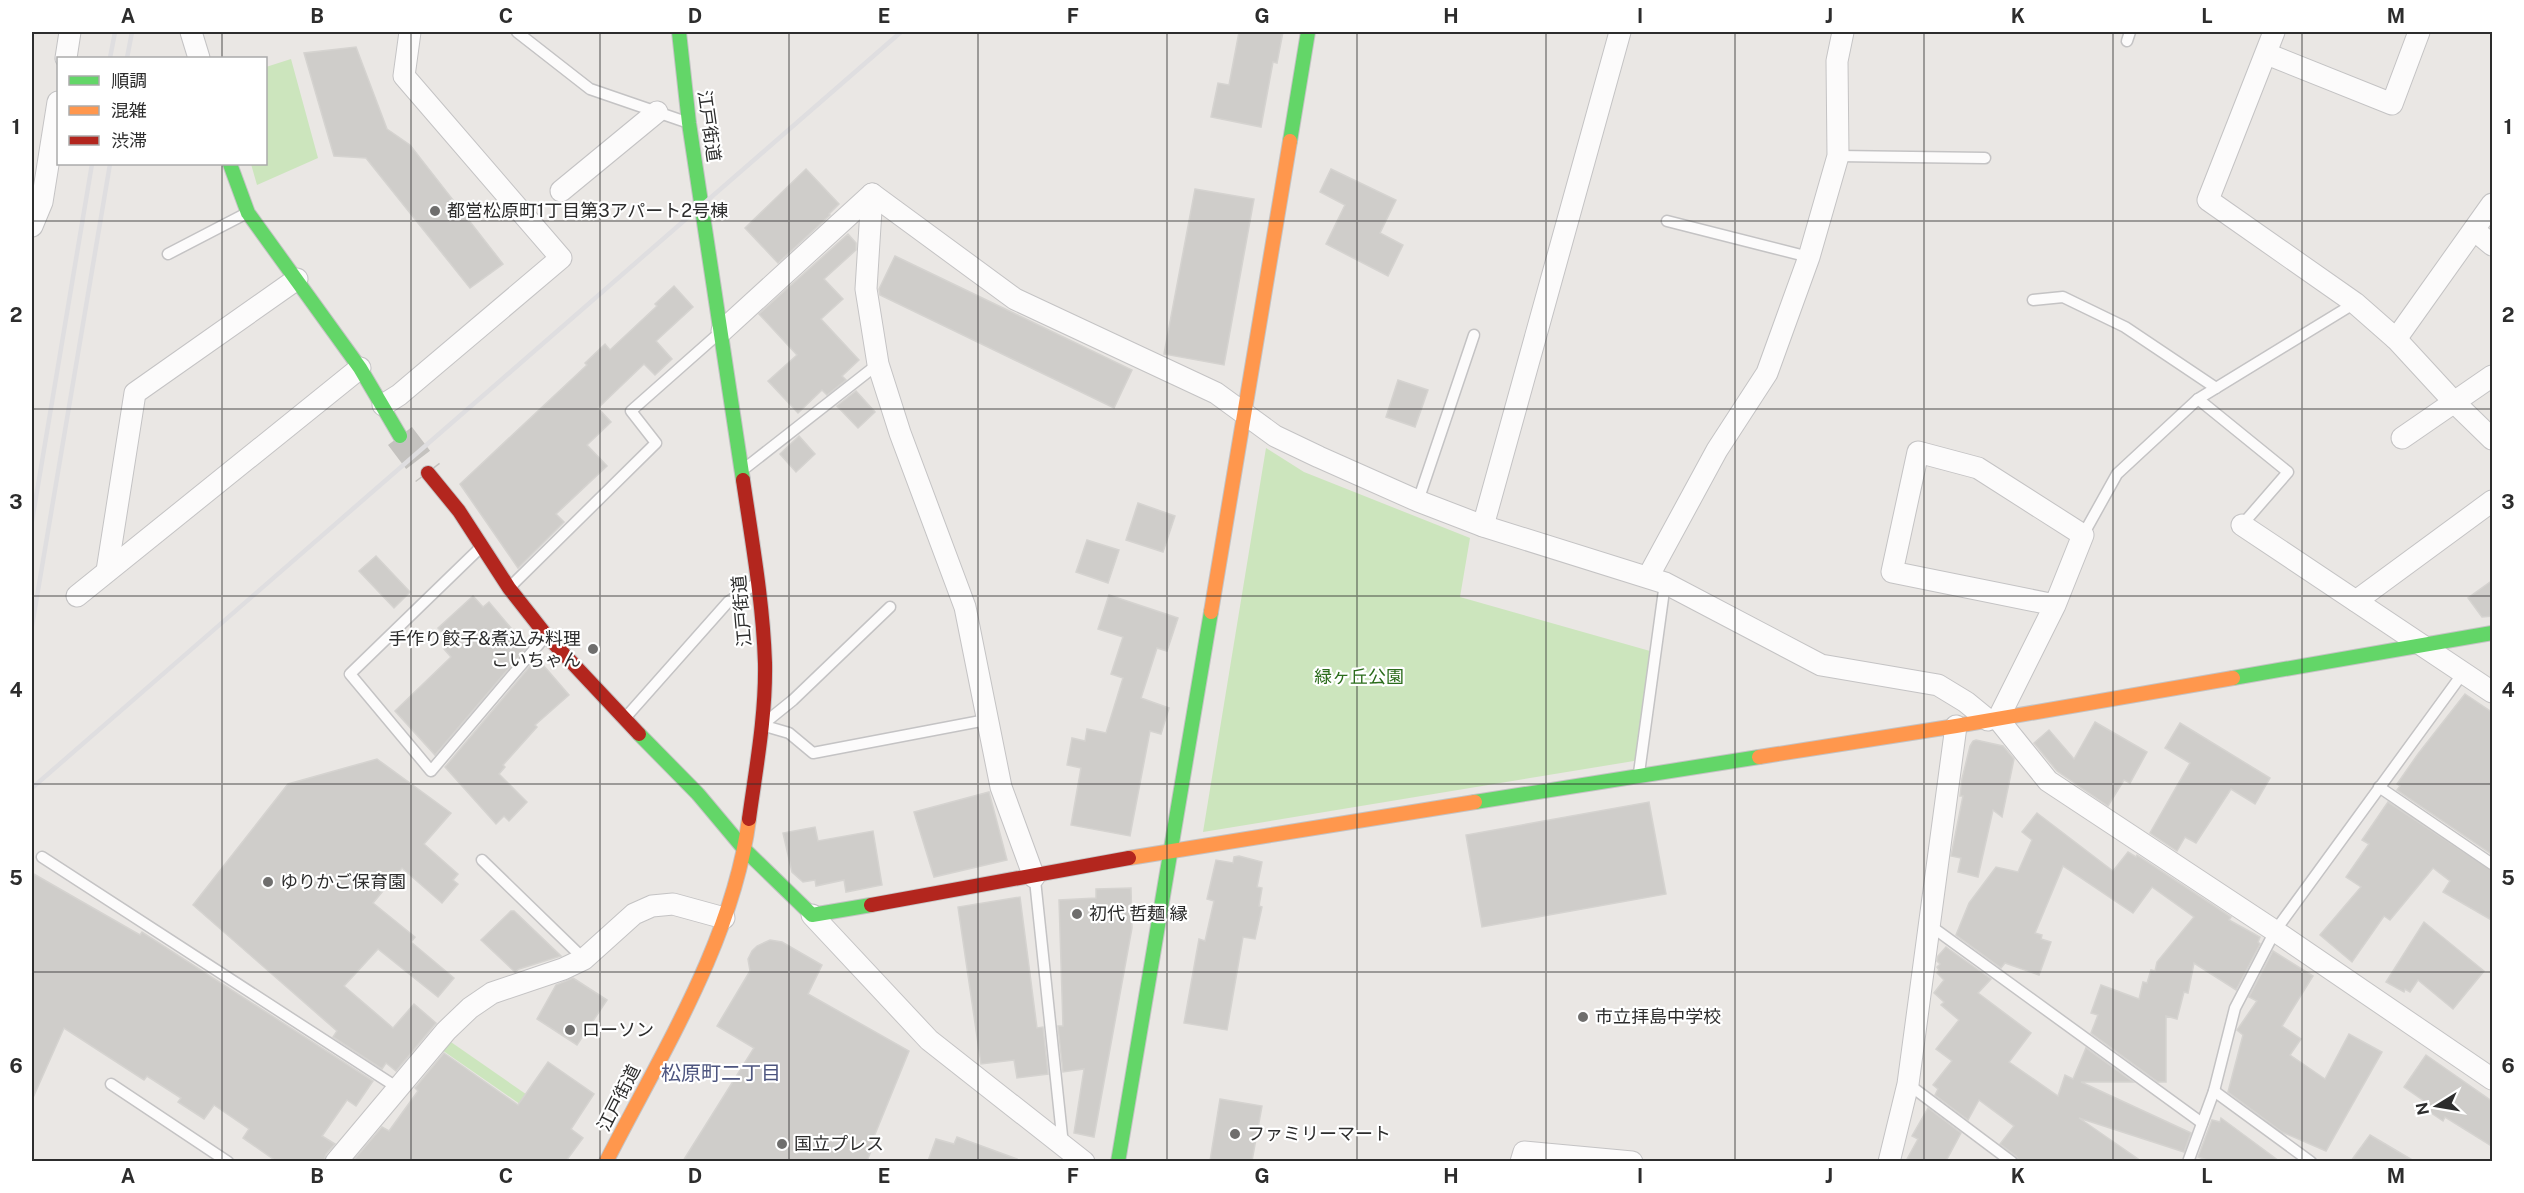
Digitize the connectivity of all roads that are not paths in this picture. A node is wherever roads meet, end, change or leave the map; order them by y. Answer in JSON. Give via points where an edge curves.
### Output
{"nodes":[{"id":1,"x":70,"y":32,"type":"edge"},
{"id":2,"x":191,"y":32,"type":"edge"},
{"id":3,"x":410,"y":32,"type":"edge"},
{"id":4,"x":517,"y":32,"type":"edge"},
{"id":5,"x":680,"y":32,"type":"edge"},
{"id":6,"x":1308,"y":32,"type":"edge"},
{"id":7,"x":1620,"y":32,"type":"edge"},
{"id":8,"x":1843,"y":32,"type":"edge"},
{"id":9,"x":2274,"y":32,"type":"edge"},
{"id":10,"x":2419,"y":32,"type":"edge"},
{"id":11,"x":2267,"y":54,"type":"junction"},
{"id":12,"x":66,"y":57,"type":"edge"},
{"id":13,"x":199,"y":57,"type":"edge"},
{"id":14,"x":57,"y":108,"type":"edge"},
{"id":15,"x":657,"y":112,"type":"junction"},
{"id":16,"x":689,"y":123,"type":"junction"},
{"id":17,"x":1838,"y":156,"type":"junction"},
{"id":18,"x":1985,"y":158,"type":"dead end"},
{"id":19,"x":230,"y":165,"type":"edge"},
{"id":20,"x":561,"y":192,"type":"dead end"},
{"id":21,"x":872,"y":194,"type":"junction"},
{"id":22,"x":2493,"y":204,"type":"edge"},
{"id":23,"x":248,"y":213,"type":"junction"},
{"id":24,"x":1667,"y":221,"type":"dead end"},
{"id":25,"x":32,"y":226,"type":"edge"},
{"id":26,"x":2474,"y":230,"type":"junction"},
{"id":27,"x":2493,"y":245,"type":"edge"},
{"id":28,"x":168,"y":254,"type":"dead end"},
{"id":29,"x":1809,"y":257,"type":"junction"},
{"id":30,"x":297,"y":279,"type":"junction"},
{"id":31,"x":2033,"y":300,"type":"dead end"},
{"id":32,"x":2355,"y":303,"type":"junction"},
{"id":33,"x":722,"y":331,"type":"junction"},
{"id":34,"x":1474,"y":335,"type":"dead end"},
{"id":35,"x":2396,"y":339,"type":"junction"},
{"id":36,"x":878,"y":364,"type":"junction"},
{"id":37,"x":360,"y":368,"type":"junction"},
{"id":38,"x":2493,"y":376,"type":"edge"},
{"id":39,"x":2216,"y":388,"type":"junction"},
{"id":40,"x":2198,"y":399,"type":"junction"},
{"id":41,"x":2455,"y":403,"type":"junction"},
{"id":42,"x":383,"y":405,"type":"junction"},
{"id":43,"x":1242,"y":412,"type":"junction"},
{"id":44,"x":400,"y":436,"type":"tunnel mouth"},
{"id":45,"x":2402,"y":438,"type":"dead end"},
{"id":46,"x":2493,"y":439,"type":"edge"},
{"id":47,"x":741,"y":471,"type":"junction"},
{"id":48,"x":429,"y":473,"type":"tunnel mouth"},
{"id":49,"x":1418,"y":501,"type":"junction"},
{"id":50,"x":2493,"y":501,"type":"edge"},
{"id":51,"x":2242,"y":525,"type":"joint"},
{"id":52,"x":1483,"y":526,"type":"junction"},
{"id":53,"x":2083,"y":535,"type":"junction"},
{"id":54,"x":482,"y":546,"type":"junction"},
{"id":55,"x":106,"y":571,"type":"junction"},
{"id":56,"x":1656,"y":580,"type":"junction"},
{"id":57,"x":758,"y":582,"type":"junction"},
{"id":58,"x":509,"y":588,"type":"junction"},
{"id":59,"x":78,"y":596,"type":"dead end"},
{"id":60,"x":2356,"y":601,"type":"junction"},
{"id":61,"x":2055,"y":604,"type":"junction"},
{"id":62,"x":890,"y":607,"type":"dead end"},
{"id":63,"x":2493,"y":633,"type":"edge"},
{"id":64,"x":546,"y":635,"type":"junction"},
{"id":65,"x":2421,"y":645,"type":"junction"},
{"id":66,"x":2463,"y":673,"type":"junction"},
{"id":67,"x":2493,"y":692,"type":"edge"},
{"id":68,"x":624,"y":719,"type":"junction"},
{"id":69,"x":1993,"y":719,"type":"junction"},
{"id":70,"x":986,"y":720,"type":"junction"},
{"id":71,"x":762,"y":725,"type":"junction"},
{"id":72,"x":1956,"y":726,"type":"junction"},
{"id":73,"x":1639,"y":776,"type":"junction"},
{"id":74,"x":2379,"y":787,"type":"junction"},
{"id":75,"x":745,"y":850,"type":"junction"},
{"id":76,"x":1169,"y":850,"type":"junction"},
{"id":77,"x":42,"y":857,"type":"dead end"},
{"id":78,"x":482,"y":860,"type":"dead end"},
{"id":79,"x":2493,"y":864,"type":"edge"},
{"id":80,"x":1034,"y":877,"type":"junction"},
{"id":81,"x":812,"y":915,"type":"junction"},
{"id":82,"x":724,"y":918,"type":"junction"},
{"id":83,"x":1928,"y":924,"type":"junction"},
{"id":84,"x":2275,"y":931,"type":"junction"},
{"id":85,"x":584,"y":959,"type":"junction"},
{"id":86,"x":2493,"y":1079,"type":"edge"},
{"id":87,"x":111,"y":1084,"type":"dead end"},
{"id":88,"x":1908,"y":1084,"type":"junction"},
{"id":89,"x":398,"y":1088,"type":"junction"},
{"id":90,"x":2214,"y":1091,"type":"junction"},
{"id":91,"x":2202,"y":1123,"type":"junction"},
{"id":92,"x":1064,"y":1145,"type":"junction"},
{"id":93,"x":228,"y":1161,"type":"edge"},
{"id":94,"x":336,"y":1161,"type":"edge"},
{"id":95,"x":606,"y":1161,"type":"edge"},
{"id":96,"x":1084,"y":1161,"type":"edge"},
{"id":97,"x":1118,"y":1161,"type":"edge"},
{"id":98,"x":1521,"y":1161,"type":"edge"},
{"id":99,"x":1632,"y":1161,"type":"edge"},
{"id":100,"x":1889,"y":1161,"type":"edge"},
{"id":101,"x":2012,"y":1161,"type":"edge"},
{"id":102,"x":2188,"y":1161,"type":"edge"},
{"id":103,"x":2312,"y":1161,"type":"edge"}],
"edges":[{"from":1,"to":12,"type":"street"},
{"from":2,"to":13,"type":"street"},
{"from":3,"to":42,"type":"street","via":[[404,76],[561,258]]},
{"from":4,"to":15,"type":"lane","via":[[590,90]]},
{"from":5,"to":16,"type":"street","name":"江戸街道"},
{"from":6,"to":43,"type":"street"},
{"from":7,"to":52,"type":"street"},
{"from":8,"to":17,"type":"street","via":[[1837,61]]},
{"from":9,"to":11,"type":"street"},
{"from":10,"to":11,"type":"street","via":[[2392,104]]},
{"from":11,"to":32,"type":"street","via":[[2208,200]]},
{"from":14,"to":25,"type":"street","via":[[42,202]]},
{"from":15,"to":16,"type":"lane"},
{"from":15,"to":20,"type":"street"},
{"from":16,"to":33,"type":"street","name":"江戸街道"},
{"from":17,"to":18,"type":"lane"},
{"from":17,"to":29,"type":"street"},
{"from":19,"to":23,"type":"street"},
{"from":21,"to":33,"type":"street"},
{"from":21,"to":36,"type":"street","via":[[866,289]]},
{"from":21,"to":43,"type":"street","via":[[1015,299],[1216,393]]},
{"from":22,"to":26,"type":"street"},
{"from":23,"to":28,"type":"lane"},
{"from":23,"to":30,"type":"street"},
{"from":24,"to":29,"type":"lane"},
{"from":26,"to":27,"type":"street"},
{"from":26,"to":35,"type":"street"},
{"from":29,"to":56,"type":"street","via":[[1767,373],[1717,450]]},
{"from":30,"to":37,"type":"street"},
{"from":30,"to":55,"type":"street","via":[[135,393]]},
{"from":31,"to":39,"type":"lane","via":[[2063,297],[2125,327]]},
{"from":32,"to":35,"type":"street"},
{"from":32,"to":39,"type":"lane"},
{"from":33,"to":47,"type":"street","name":"江戸街道"},
{"from":33,"to":58,"type":"lane","via":[[631,411],[656,443]]},
{"from":34,"to":49,"type":"lane"},
{"from":35,"to":41,"type":"street"},
{"from":36,"to":47,"type":"lane"},
{"from":36,"to":70,"type":"street","via":[[965,607]]},
{"from":37,"to":42,"type":"street"},
{"from":37,"to":55,"type":"street"},
{"from":38,"to":41,"type":"street"},
{"from":39,"to":40,"type":"lane"},
{"from":40,"to":51,"type":"lane","via":[[2288,472]]},
{"from":40,"to":53,"type":"lane","via":[[2117,474]]},
{"from":41,"to":45,"type":"street"},
{"from":41,"to":46,"type":"street"},
{"from":42,"to":44,"type":"street"},
{"from":43,"to":49,"type":"street","via":[[1275,436]]},
{"from":43,"to":76,"type":"street"},
{"from":47,"to":57,"type":"street","name":"江戸街道"},
{"from":48,"to":54,"type":"street"},
{"from":49,"to":52,"type":"street"},
{"from":50,"to":60,"type":"street"},
{"from":51,"to":60,"type":"street"},
{"from":52,"to":56,"type":"street"},
{"from":53,"to":61,"type":"street"},
{"from":53,"to":61,"type":"street","via":[[1978,468],[1918,452],[1892,572]]},
{"from":54,"to":58,"type":"street"},
{"from":54,"to":64,"type":"lane","via":[[350,674],[431,771]]},
{"from":55,"to":59,"type":"street"},
{"from":56,"to":69,"type":"street","via":[[1821,665],[1938,685]]},
{"from":56,"to":73,"type":"lane"},
{"from":57,"to":68,"type":"lane","via":[[728,602]]},
{"from":57,"to":71,"type":"street","name":"江戸街道","via":[[765,664]]},
{"from":58,"to":64,"type":"street"},
{"from":60,"to":65,"type":"street"},
{"from":61,"to":69,"type":"street"},
{"from":62,"to":71,"type":"lane"},
{"from":63,"to":65,"type":"street"},
{"from":64,"to":68,"type":"street"},
{"from":65,"to":66,"type":"street"},
{"from":65,"to":69,"type":"street"},
{"from":66,"to":67,"type":"street"},
{"from":66,"to":74,"type":"lane"},
{"from":68,"to":75,"type":"street","via":[[698,794]]},
{"from":69,"to":72,"type":"street"},
{"from":69,"to":84,"type":"street","via":[[2048,781]]},
{"from":70,"to":71,"type":"lane","via":[[813,753],[789,733]]},
{"from":70,"to":80,"type":"street","via":[[1001,787]]},
{"from":71,"to":75,"type":"street","name":"江戸街道"},
{"from":72,"to":73,"type":"street"},
{"from":72,"to":83,"type":"street"},
{"from":73,"to":76,"type":"street"},
{"from":74,"to":79,"type":"lane"},
{"from":74,"to":84,"type":"lane"},
{"from":75,"to":81,"type":"street"},
{"from":75,"to":82,"type":"street","name":"江戸街道"},
{"from":76,"to":80,"type":"street"},
{"from":76,"to":97,"type":"street"},
{"from":77,"to":89,"type":"lane"},
{"from":78,"to":85,"type":"lane"},
{"from":80,"to":81,"type":"street"},
{"from":80,"to":92,"type":"lane"},
{"from":81,"to":92,"type":"street","via":[[929,1040]]},
{"from":82,"to":85,"type":"street","via":[[672,903],[652,906],[634,914]]},
{"from":82,"to":95,"type":"street","name":"江戸街道","via":[[702,974]]},
{"from":83,"to":88,"type":"street"},
{"from":83,"to":91,"type":"lane"},
{"from":84,"to":86,"type":"street"},
{"from":84,"to":90,"type":"lane","via":[[2235,1008]]},
{"from":85,"to":89,"type":"street","via":[[492,993],[470,1008]]},
{"from":87,"to":93,"type":"lane"},
{"from":88,"to":100,"type":"street"},
{"from":88,"to":101,"type":"lane"},
{"from":89,"to":94,"type":"street"},
{"from":90,"to":91,"type":"lane"},
{"from":90,"to":103,"type":"lane"},
{"from":91,"to":102,"type":"lane"},
{"from":92,"to":96,"type":"street"},
{"from":98,"to":99,"type":"street","via":[[1524,1152]]}]}
